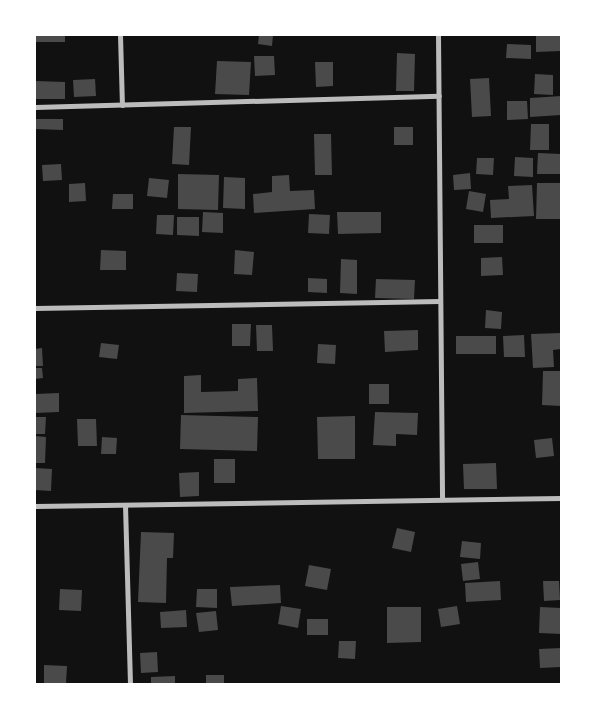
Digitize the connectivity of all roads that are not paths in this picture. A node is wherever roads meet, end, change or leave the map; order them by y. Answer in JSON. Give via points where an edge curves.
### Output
{"nodes":[{"id":1,"x":120,"y":35,"type":"edge"},
{"id":2,"x":438,"y":35,"type":"edge"},
{"id":3,"x":439,"y":96,"type":"junction"},
{"id":4,"x":122,"y":105,"type":"junction"},
{"id":5,"x":35,"y":107,"type":"edge"},
{"id":6,"x":440,"y":301,"type":"junction"},
{"id":7,"x":35,"y":308,"type":"edge"},
{"id":8,"x":561,"y":498,"type":"edge"},
{"id":9,"x":442,"y":499,"type":"junction"},
{"id":10,"x":125,"y":505,"type":"junction"},
{"id":11,"x":35,"y":506,"type":"edge"},
{"id":12,"x":130,"y":684,"type":"edge"}],
"edges":[{"from":1,"to":4,"type":"street"},
{"from":2,"to":3,"type":"street"},
{"from":3,"to":4,"type":"street"},
{"from":3,"to":6,"type":"street"},
{"from":4,"to":5,"type":"street"},
{"from":6,"to":7,"type":"street"},
{"from":6,"to":9,"type":"street"},
{"from":8,"to":9,"type":"street"},
{"from":9,"to":10,"type":"street"},
{"from":10,"to":11,"type":"street"},
{"from":10,"to":12,"type":"street"}]}
